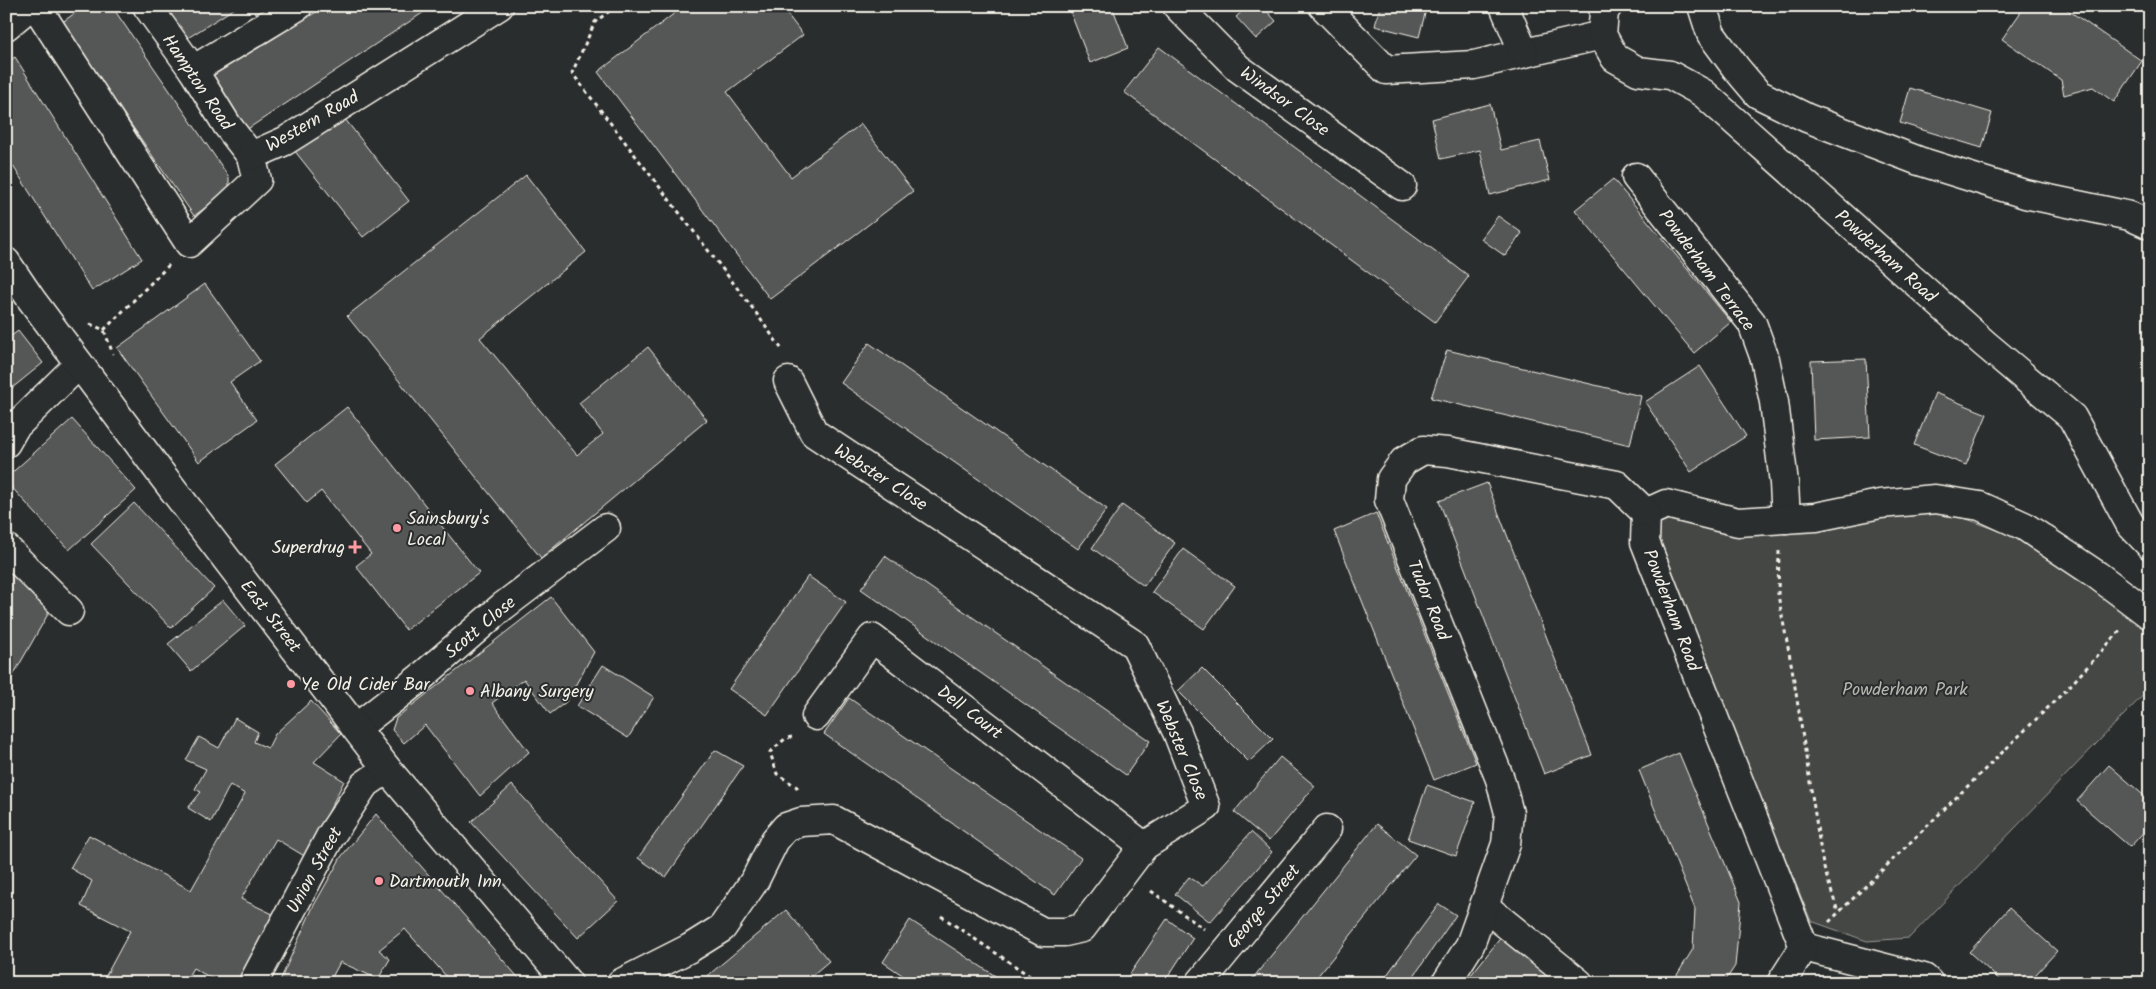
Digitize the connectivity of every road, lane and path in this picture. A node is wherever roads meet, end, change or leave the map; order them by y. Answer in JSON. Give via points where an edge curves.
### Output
{"nodes":[{"id":1,"x":30,"y":6,"type":"edge"},
{"id":2,"x":36,"y":6,"type":"edge"},
{"id":3,"x":147,"y":6,"type":"edge"},
{"id":4,"x":298,"y":6,"type":"edge"},
{"id":5,"x":499,"y":6,"type":"edge"},
{"id":6,"x":616,"y":6,"type":"edge"},
{"id":7,"x":1177,"y":6,"type":"edge"},
{"id":8,"x":1323,"y":6,"type":"edge"},
{"id":9,"x":1504,"y":6,"type":"edge"},
{"id":10,"x":1608,"y":6,"type":"edge"},
{"id":11,"x":1702,"y":6,"type":"edge"},
{"id":12,"x":6,"y":26,"type":"edge"},
{"id":13,"x":1602,"y":35,"type":"junction"},
{"id":14,"x":1524,"y":53,"type":"junction"},
{"id":15,"x":193,"y":70,"type":"junction"},
{"id":16,"x":251,"y":156,"type":"junction"},
{"id":17,"x":1636,"y":176,"type":"dead end"},
{"id":18,"x":1402,"y":186,"type":"dead end"},
{"id":19,"x":2150,"y":225,"type":"edge"},
{"id":20,"x":189,"y":243,"type":"junction"},
{"id":21,"x":6,"y":262,"type":"edge"},
{"id":22,"x":104,"y":330,"type":"dead end"},
{"id":23,"x":784,"y":353,"type":"dead end"},
{"id":24,"x":79,"y":364,"type":"junction"},
{"id":25,"x":788,"y":381,"type":"dead end"},
{"id":26,"x":6,"y":443,"type":"edge"},
{"id":27,"x":1646,"y":513,"type":"junction"},
{"id":28,"x":1781,"y":519,"type":"junction"},
{"id":29,"x":606,"y":528,"type":"dead end"},
{"id":30,"x":2150,"y":545,"type":"edge"},
{"id":31,"x":6,"y":548,"type":"edge"},
{"id":32,"x":69,"y":611,"type":"dead end"},
{"id":33,"x":2150,"y":615,"type":"edge"},
{"id":34,"x":2124,"y":627,"type":"dead end"},
{"id":35,"x":816,"y":716,"type":"joint"},
{"id":36,"x":356,"y":728,"type":"junction"},
{"id":37,"x":387,"y":768,"type":"junction"},
{"id":38,"x":801,"y":822,"type":"junction"},
{"id":39,"x":1326,"y":829,"type":"dead end"},
{"id":40,"x":1144,"y":846,"type":"junction"},
{"id":41,"x":1124,"y":872,"type":"junction"},
{"id":42,"x":1485,"y":907,"type":"junction"},
{"id":43,"x":934,"y":911,"type":"dead end"},
{"id":44,"x":1229,"y":947,"type":"junction"},
{"id":45,"x":1804,"y":947,"type":"junction"},
{"id":46,"x":253,"y":983,"type":"edge"},
{"id":47,"x":568,"y":983,"type":"edge"},
{"id":48,"x":621,"y":983,"type":"edge"},
{"id":49,"x":1040,"y":983,"type":"edge"},
{"id":50,"x":1200,"y":983,"type":"edge"},
{"id":51,"x":1446,"y":983,"type":"edge"},
{"id":52,"x":1580,"y":983,"type":"edge"},
{"id":53,"x":1780,"y":983,"type":"edge"},
{"id":54,"x":1930,"y":983,"type":"edge"}],
"edges":[{"from":1,"to":12,"type":"street"},
{"from":2,"to":20,"type":"street"},
{"from":3,"to":15,"type":"street","name":"Hampton Road"},
{"from":4,"to":15,"type":"street"},
{"from":5,"to":16,"type":"street","name":"Western Road","via":[[285,141]]},
{"from":6,"to":23,"type":"path","via":[[595,22],[572,73]]},
{"from":7,"to":18,"type":"street","name":"Windsor Close","via":[[1238,68]]},
{"from":8,"to":14,"type":"street","via":[[1386,70],[1474,65]]},
{"from":9,"to":14,"type":"street"},
{"from":10,"to":13,"type":"street","via":[[1604,12]]},
{"from":11,"to":19,"type":"street","via":[[1711,34],[1758,94],[1790,110],[1919,161],[2025,194],[2130,216]]},
{"from":13,"to":14,"type":"street"},
{"from":13,"to":30,"type":"street","name":"Powderham Road","via":[[1615,58],[1638,71],[1670,75],[1703,93],[1985,344],[2072,417],[2130,524]]},
{"from":15,"to":16,"type":"street","name":"Hampton Road","via":[[227,125]]},
{"from":16,"to":20,"type":"street","name":"Western Road","via":[[257,180]]},
{"from":17,"to":28,"type":"street","name":"Powderham Terrace","via":[[1752,323],[1765,359],[1774,402],[1784,483]]},
{"from":20,"to":22,"type":"path"},
{"from":21,"to":24,"type":"street","name":"East Street"},
{"from":24,"to":26,"type":"street","via":[[15,427]]},
{"from":24,"to":36,"type":"street","name":"East Street"},
{"from":25,"to":40,"type":"street","name":"Webster Close","via":[[814,433],[1135,645],[1177,732],[1206,807]]},
{"from":27,"to":28,"type":"street","via":[[1666,504],[1738,522]]},
{"from":27,"to":42,"type":"street","name":"Tudor Road","via":[[1617,485],[1448,452],[1423,450],[1404,461],[1391,479],[1389,500],[1500,779],[1509,812],[1506,844]]},
{"from":27,"to":45,"type":"street","name":"Powderham Road","via":[[1645,542]]},
{"from":28,"to":33,"type":"street","via":[[1816,517],[1880,504],[1935,499],[1980,506],[2024,526]]},
{"from":28,"to":34,"type":"path","via":[[1778,595],[1823,865],[1838,912],[2067,689]]},
{"from":29,"to":36,"type":"street","name":"Scott Close","via":[[502,607]]},
{"from":31,"to":32,"type":"street"},
{"from":35,"to":38,"type":"path","via":[[803,735],[786,738],[770,752],[777,774],[797,787]]},
{"from":35,"to":40,"type":"street","name":"Dell Court","via":[[872,638]]},
{"from":36,"to":37,"type":"street","name":"East Street"},
{"from":37,"to":46,"type":"street","name":"Union Street","via":[[364,785],[330,836]]},
{"from":37,"to":47,"type":"street","name":"East Street"},
{"from":38,"to":41,"type":"street","name":"Webster Close","via":[[834,820],[1042,932],[1082,928]]},
{"from":38,"to":48,"type":"street","name":"Webster Close","via":[[786,827],[775,840],[755,880],[722,928]]},
{"from":39,"to":44,"type":"street","name":"George Street"},
{"from":40,"to":41,"type":"street","name":"Webster Close"},
{"from":41,"to":44,"type":"path"},
{"from":42,"to":51,"type":"street","name":"Tudor Road","via":[[1470,945]]},
{"from":42,"to":52,"type":"street"},
{"from":43,"to":49,"type":"path"},
{"from":44,"to":50,"type":"street","name":"George Street"},
{"from":45,"to":53,"type":"street"},
{"from":45,"to":54,"type":"street","via":[[1924,978]]}]}
